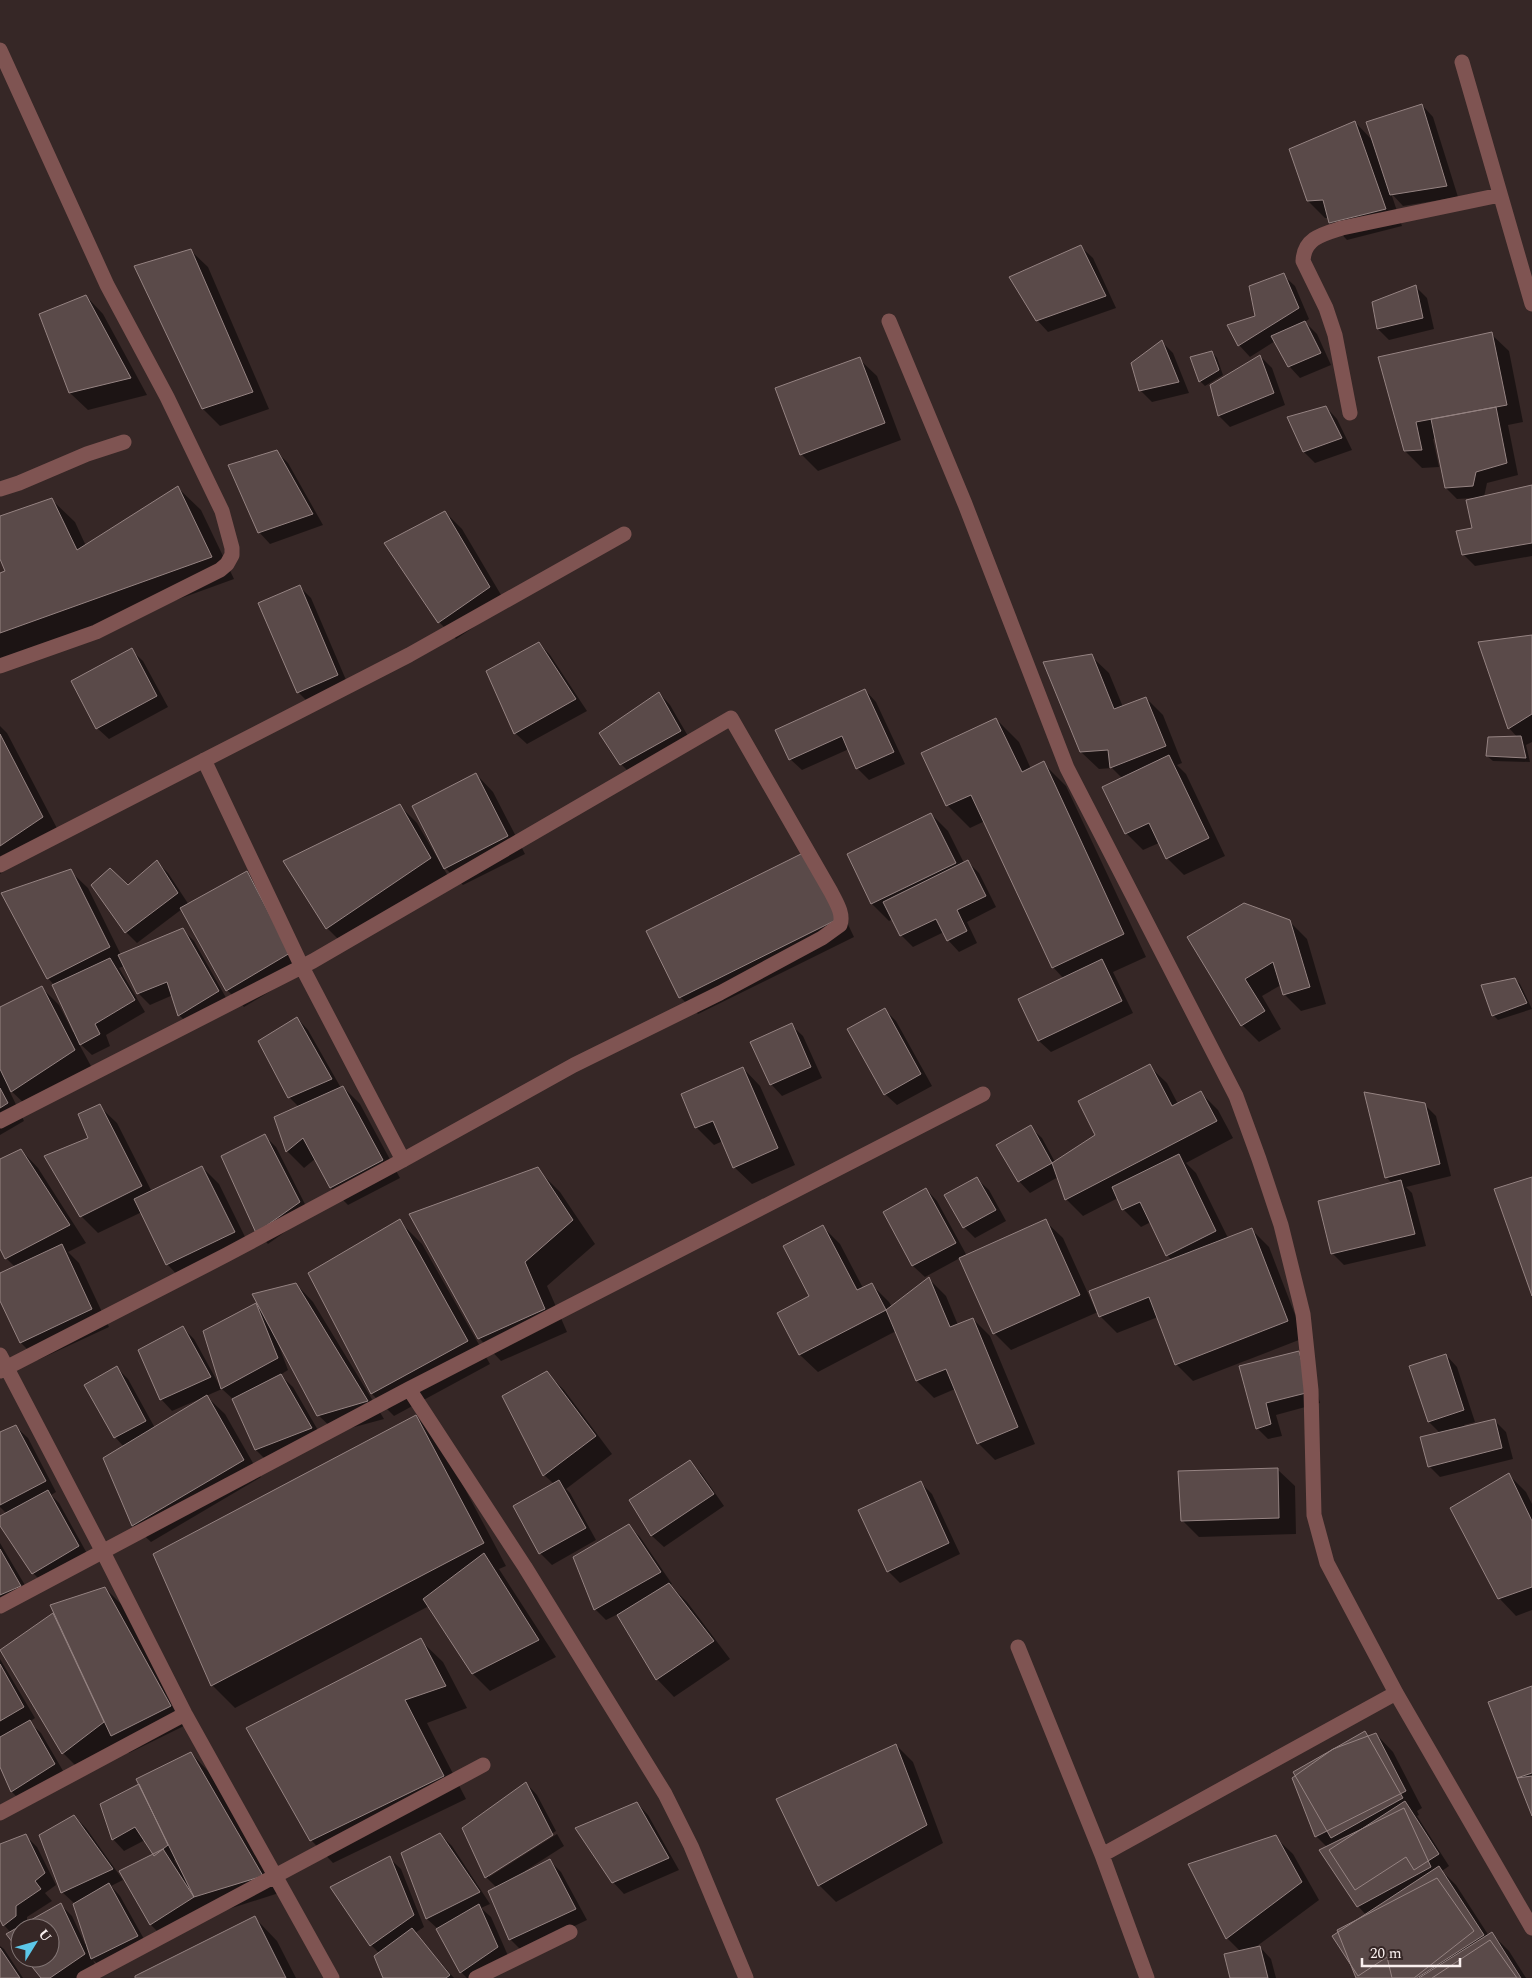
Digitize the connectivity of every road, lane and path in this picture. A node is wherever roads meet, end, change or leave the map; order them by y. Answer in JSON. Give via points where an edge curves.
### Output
{"nodes":[{"id":1,"x":0,"y":50,"type":"edge"},
{"id":2,"x":1462,"y":62,"type":"dead end"},
{"id":3,"x":1500,"y":195,"type":"junction"},
{"id":4,"x":1532,"y":304,"type":"edge"},
{"id":5,"x":890,"y":321,"type":"dead end"},
{"id":6,"x":1350,"y":413,"type":"dead end"},
{"id":7,"x":124,"y":442,"type":"dead end"},
{"id":8,"x":0,"y":489,"type":"edge"},
{"id":9,"x":624,"y":534,"type":"dead end"},
{"id":10,"x":0,"y":666,"type":"edge"},
{"id":11,"x":204,"y":760,"type":"junction"},
{"id":12,"x":0,"y":866,"type":"edge"},
{"id":13,"x":302,"y":967,"type":"junction"},
{"id":14,"x":983,"y":1094,"type":"dead end"},
{"id":15,"x":0,"y":1122,"type":"edge"},
{"id":16,"x":403,"y":1160,"type":"junction"},
{"id":17,"x":2,"y":1365,"type":"edge"},
{"id":18,"x":409,"y":1389,"type":"junction"},
{"id":19,"x":103,"y":1552,"type":"junction"},
{"id":20,"x":0,"y":1606,"type":"edge"},
{"id":21,"x":1018,"y":1647,"type":"dead end"},
{"id":22,"x":1396,"y":1693,"type":"junction"},
{"id":23,"x":185,"y":1714,"type":"junction"},
{"id":24,"x":482,"y":1765,"type":"dead end"},
{"id":25,"x":0,"y":1813,"type":"edge"},
{"id":26,"x":1102,"y":1855,"type":"junction"},
{"id":27,"x":275,"y":1875,"type":"junction"},
{"id":28,"x":1532,"y":1928,"type":"edge"},
{"id":29,"x":570,"y":1932,"type":"dead end"},
{"id":30,"x":84,"y":1978,"type":"edge"},
{"id":31,"x":332,"y":1978,"type":"edge"},
{"id":32,"x":476,"y":1978,"type":"edge"},
{"id":33,"x":746,"y":1978,"type":"edge"},
{"id":34,"x":1147,"y":1978,"type":"edge"}],
"edges":[{"from":1,"to":10,"type":"street","via":[[107,285],[167,397],[222,511],[232,548],[230,560],[220,570],[96,632]]},
{"from":2,"to":3,"type":"street"},
{"from":3,"to":4,"type":"street"},
{"from":3,"to":6,"type":"street","via":[[1342,228],[1308,243],[1303,261],[1335,335]]},
{"from":5,"to":22,"type":"street","via":[[1067,768],[1239,1105],[1281,1225],[1303,1314],[1311,1390],[1314,1515],[1319,1536],[1330,1568]]},
{"from":7,"to":8,"type":"street"},
{"from":9,"to":11,"type":"street","via":[[409,655]]},
{"from":11,"to":12,"type":"street"},
{"from":11,"to":13,"type":"street"},
{"from":13,"to":15,"type":"street"},
{"from":13,"to":16,"type":"street"},
{"from":13,"to":16,"type":"street","via":[[731,718],[831,892],[841,922],[822,938],[574,1065]]},
{"from":14,"to":18,"type":"street"},
{"from":16,"to":17,"type":"street","via":[[226,1255]]},
{"from":17,"to":19,"type":"street"},
{"from":18,"to":19,"type":"street"},
{"from":18,"to":33,"type":"street","via":[[526,1567],[665,1794],[691,1846]]},
{"from":19,"to":20,"type":"street"},
{"from":19,"to":23,"type":"street"},
{"from":21,"to":26,"type":"street"},
{"from":22,"to":26,"type":"street"},
{"from":22,"to":28,"type":"street"},
{"from":23,"to":25,"type":"street"},
{"from":23,"to":27,"type":"street"},
{"from":24,"to":27,"type":"street"},
{"from":26,"to":34,"type":"street"},
{"from":27,"to":30,"type":"street"},
{"from":27,"to":31,"type":"street"},
{"from":29,"to":32,"type":"street"}]}
